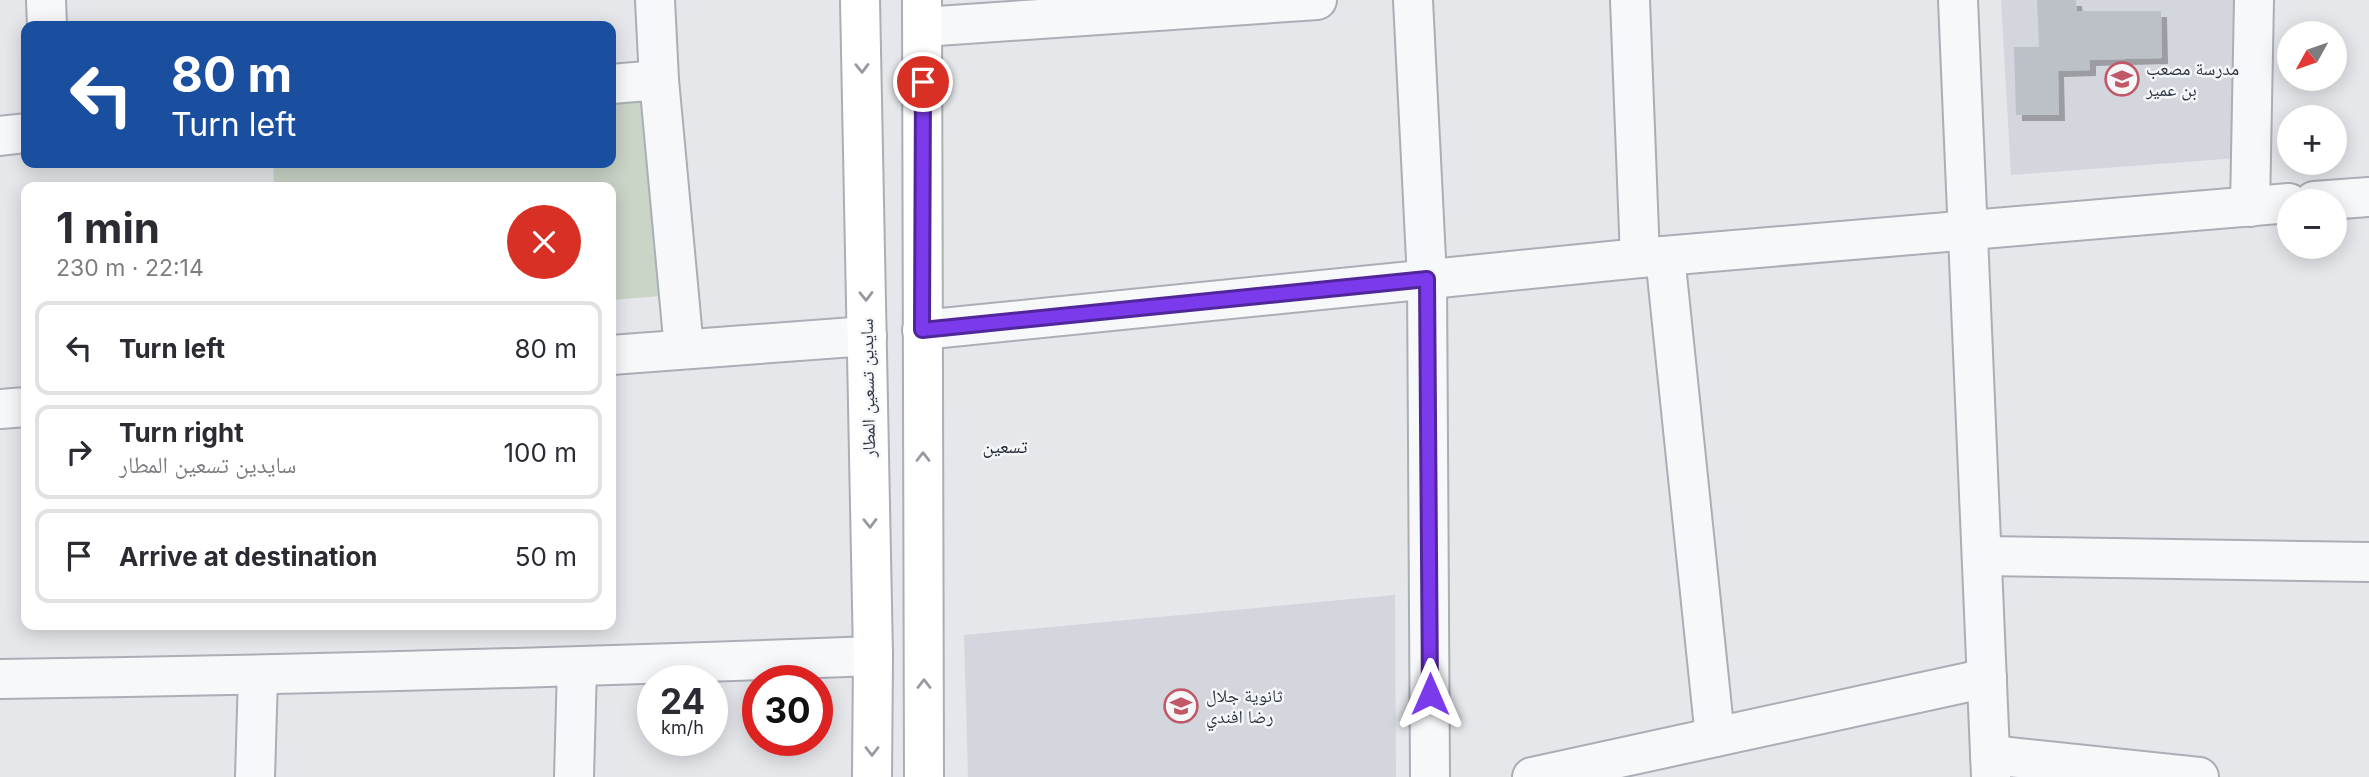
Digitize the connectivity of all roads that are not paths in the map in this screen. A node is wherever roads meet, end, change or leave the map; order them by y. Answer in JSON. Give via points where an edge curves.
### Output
{"nodes":[{"id":1,"x":46,"y":0,"type":"edge"},
{"id":2,"x":655,"y":0,"type":"edge"},
{"id":3,"x":860,"y":0,"type":"edge"},
{"id":4,"x":1317,"y":0,"type":"edge"},
{"id":5,"x":1413,"y":0,"type":"edge"},
{"id":6,"x":1630,"y":0,"type":"edge"},
{"id":7,"x":1958,"y":0,"type":"edge"},
{"id":8,"x":2254,"y":0,"type":"edge"},
{"id":9,"x":1182,"y":5,"type":"edge"},
{"id":10,"x":922,"y":14,"type":"edge"},
{"id":11,"x":47,"y":21,"type":"edge"},
{"id":12,"x":659,"y":80,"type":"junction"},
{"id":13,"x":616,"y":84,"type":"edge"},
{"id":14,"x":21,"y":134,"type":"edge"},
{"id":15,"x":0,"y":136,"type":"edge"},
{"id":16,"x":2369,"y":197,"type":"edge"},
{"id":17,"x":2347,"y":199,"type":"edge"},
{"id":18,"x":2277,"y":204,"type":"edge"},
{"id":19,"x":2250,"y":207,"type":"junction"},
{"id":20,"x":1969,"y":230,"type":"junction"},
{"id":21,"x":1653,"y":257,"type":"junction"},
{"id":22,"x":1427,"y":279,"type":"junction"},
{"id":23,"x":922,"y":330,"type":"junction"},
{"id":24,"x":867,"y":336,"type":"junction"},
{"id":25,"x":684,"y":349,"type":"junction"},
{"id":26,"x":616,"y":355,"type":"edge"},
{"id":27,"x":21,"y":408,"type":"edge"},
{"id":28,"x":0,"y":410,"type":"edge"},
{"id":29,"x":1982,"y":556,"type":"junction"},
{"id":30,"x":2369,"y":562,"type":"edge"},
{"id":31,"x":873,"y":656,"type":"junction"},
{"id":32,"x":577,"y":667,"type":"junction"},
{"id":33,"x":258,"y":676,"type":"junction"},
{"id":34,"x":1987,"y":678,"type":"junction"},
{"id":35,"x":0,"y":679,"type":"edge"},
{"id":36,"x":1715,"y":737,"type":"junction"},
{"id":37,"x":1990,"y":766,"type":"edge"},
{"id":38,"x":256,"y":777,"type":"edge"},
{"id":39,"x":574,"y":777,"type":"edge"},
{"id":40,"x":872,"y":777,"type":"edge"},
{"id":41,"x":924,"y":777,"type":"edge"},
{"id":42,"x":1430,"y":777,"type":"edge"},
{"id":43,"x":1532,"y":777,"type":"edge"},
{"id":44,"x":2199,"y":777,"type":"edge"}],
"edges":[{"from":1,"to":11,"type":"street"},
{"from":2,"to":12,"type":"street"},
{"from":3,"to":24,"type":"street","name":"سايدين تسعين المطار","one_way":true},
{"from":4,"to":9,"type":"street"},
{"from":5,"to":22,"type":"street"},
{"from":6,"to":21,"type":"street"},
{"from":7,"to":20,"type":"street"},
{"from":8,"to":19,"type":"street"},
{"from":9,"to":10,"type":"street"},
{"from":10,"to":23,"type":"street"},
{"from":12,"to":13,"type":"street"},
{"from":12,"to":25,"type":"street"},
{"from":14,"to":15,"type":"street"},
{"from":16,"to":17,"type":"street"},
{"from":18,"to":19,"type":"street"},
{"from":19,"to":20,"type":"street"},
{"from":20,"to":21,"type":"street"},
{"from":20,"to":29,"type":"street"},
{"from":21,"to":22,"type":"street"},
{"from":21,"to":36,"type":"street"},
{"from":22,"to":23,"type":"street"},
{"from":22,"to":42,"type":"street"},
{"from":41,"to":23,"type":"street","one_way":true},
{"from":24,"to":25,"type":"street"},
{"from":24,"to":31,"type":"street","name":"سايدين تسعين المطار","one_way":true},
{"from":25,"to":26,"type":"street"},
{"from":27,"to":28,"type":"street"},
{"from":29,"to":30,"type":"street"},
{"from":29,"to":34,"type":"street"},
{"from":31,"to":32,"type":"street"},
{"from":31,"to":40,"type":"street","name":"سايدين تسعين المطار","one_way":true},
{"from":32,"to":33,"type":"street"},
{"from":32,"to":39,"type":"street"},
{"from":33,"to":35,"type":"street"},
{"from":33,"to":38,"type":"street"},
{"from":34,"to":36,"type":"street"},
{"from":34,"to":37,"type":"street"},
{"from":36,"to":43,"type":"street"},
{"from":37,"to":44,"type":"street"}]}
